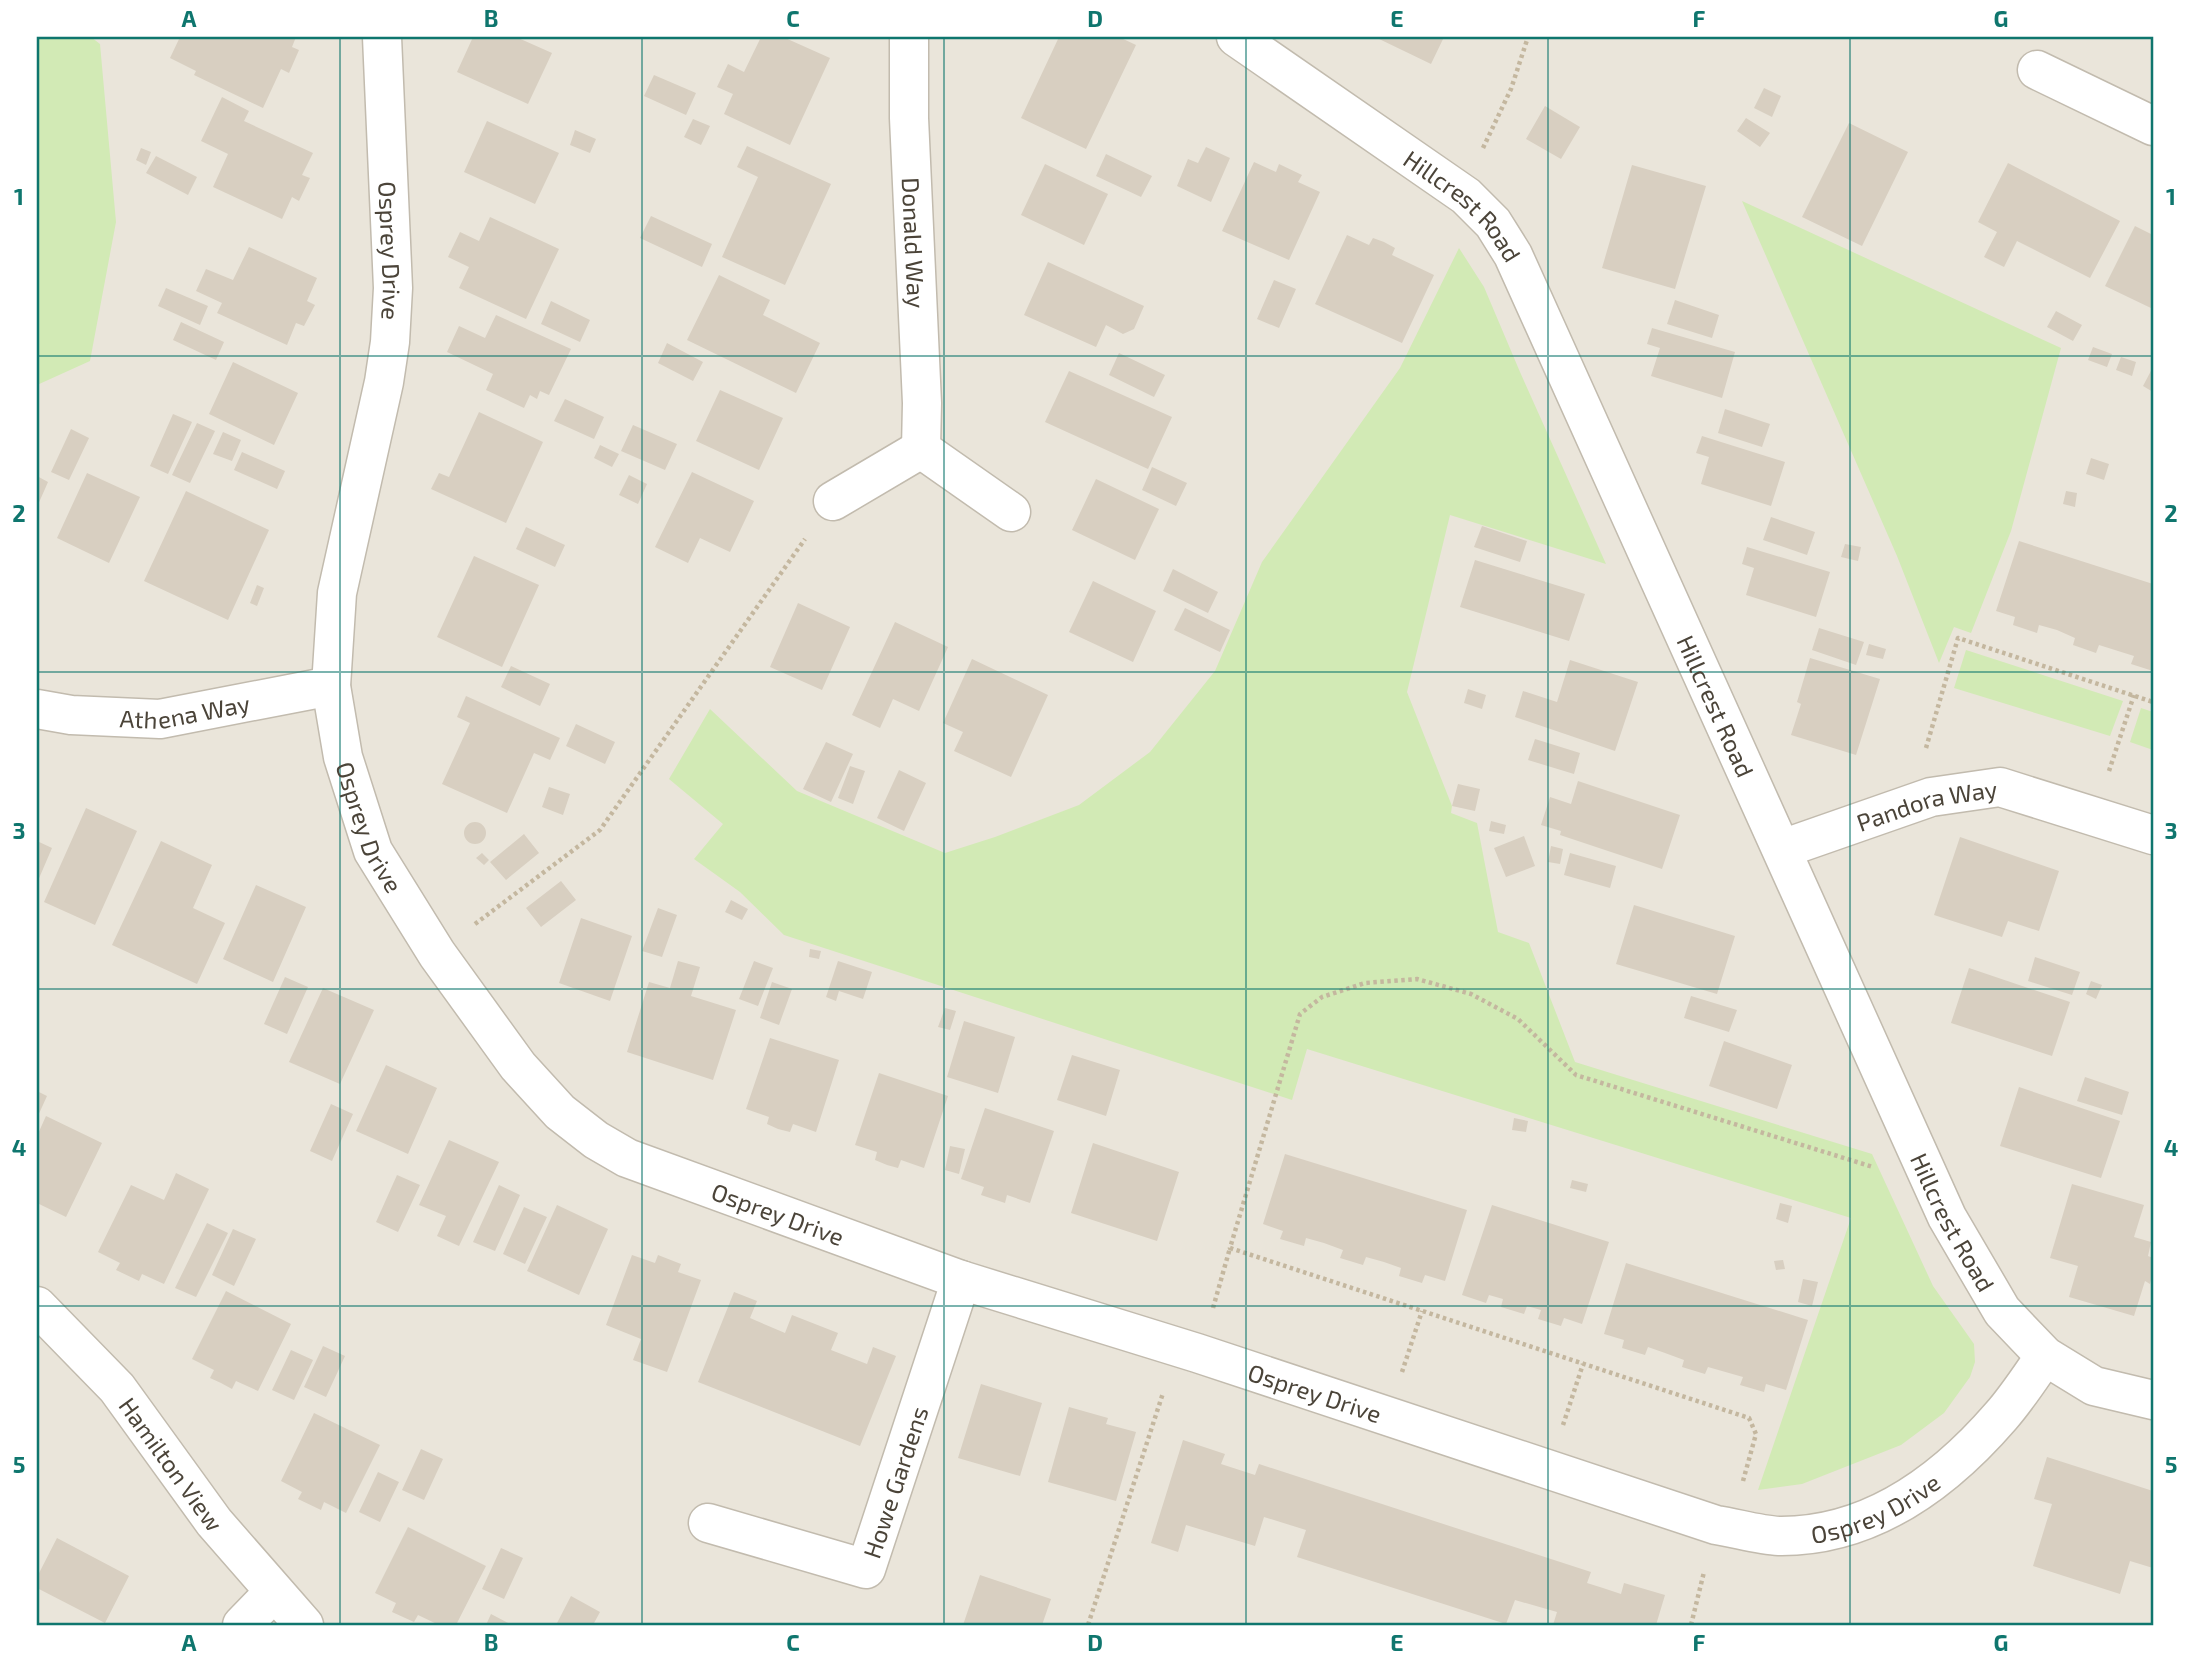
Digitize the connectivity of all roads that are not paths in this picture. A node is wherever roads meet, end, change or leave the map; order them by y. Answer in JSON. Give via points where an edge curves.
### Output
{"nodes":[{"id":1,"x":382,"y":37,"type":"edge"},
{"id":2,"x":909,"y":37,"type":"edge"},
{"id":3,"x":1236,"y":37,"type":"edge"},
{"id":4,"x":2037,"y":70,"type":"dead end"},
{"id":5,"x":2151,"y":120,"type":"edge"},
{"id":6,"x":921,"y":449,"type":"junction"},
{"id":7,"x":833,"y":501,"type":"road end"},
{"id":8,"x":1011,"y":512,"type":"dead end"},
{"id":9,"x":331,"y":685,"type":"junction"},
{"id":10,"x":37,"y":709,"type":"edge"},
{"id":11,"x":2153,"y":835,"type":"edge"},
{"id":12,"x":1782,"y":849,"type":"junction"},
{"id":13,"x":961,"y":1280,"type":"junction"},
{"id":14,"x":37,"y":1306,"type":"edge"},
{"id":15,"x":2045,"y":1356,"type":"junction"},
{"id":16,"x":2153,"y":1400,"type":"edge"},
{"id":17,"x":708,"y":1523,"type":"dead end"},
{"id":18,"x":274,"y":1592,"type":"junction"},
{"id":19,"x":242,"y":1625,"type":"edge"},
{"id":20,"x":304,"y":1625,"type":"edge"}],
"edges":[{"from":1,"to":9,"type":"street","name":"Osprey Drive","via":[[393,288],[390,342],[337,593]]},
{"from":2,"to":6,"type":"street","name":"Donald Way"},
{"from":3,"to":12,"type":"street","name":"Hillcrest Road","via":[[1462,194],[1493,223],[1513,255]]},
{"from":4,"to":5,"type":"street"},
{"from":6,"to":7,"type":"street"},
{"from":6,"to":8,"type":"street"},
{"from":9,"to":10,"type":"street","name":"Athena Way","via":[[160,719]]},
{"from":9,"to":13,"type":"street","name":"Osprey Drive","via":[[342,757],[373,851],[436,954],[518,1066],[561,1112],[627,1158]]},
{"from":11,"to":12,"type":"street","name":"Pandora Way","via":[[2000,787],[1931,797]]},
{"from":12,"to":15,"type":"street","name":"Hillcrest Road","via":[[1947,1217],[2002,1311]]},
{"from":13,"to":15,"type":"street","name":"Osprey Drive","via":[[1203,1335],[1716,1525],[1779,1536],[1837,1530],[1887,1511],[1940,1478],[2002,1416]]},
{"from":13,"to":17,"type":"street","name":"Howe Gardens","via":[[866,1569]]},
{"from":14,"to":18,"type":"street","name":"Hamilton View","via":[[117,1388],[214,1522]]},
{"from":15,"to":16,"type":"street","name":"Hillcrest Road","via":[[2094,1386]]},
{"from":18,"to":19,"type":"street"},
{"from":18,"to":20,"type":"street","name":"Hamilton View"}]}
